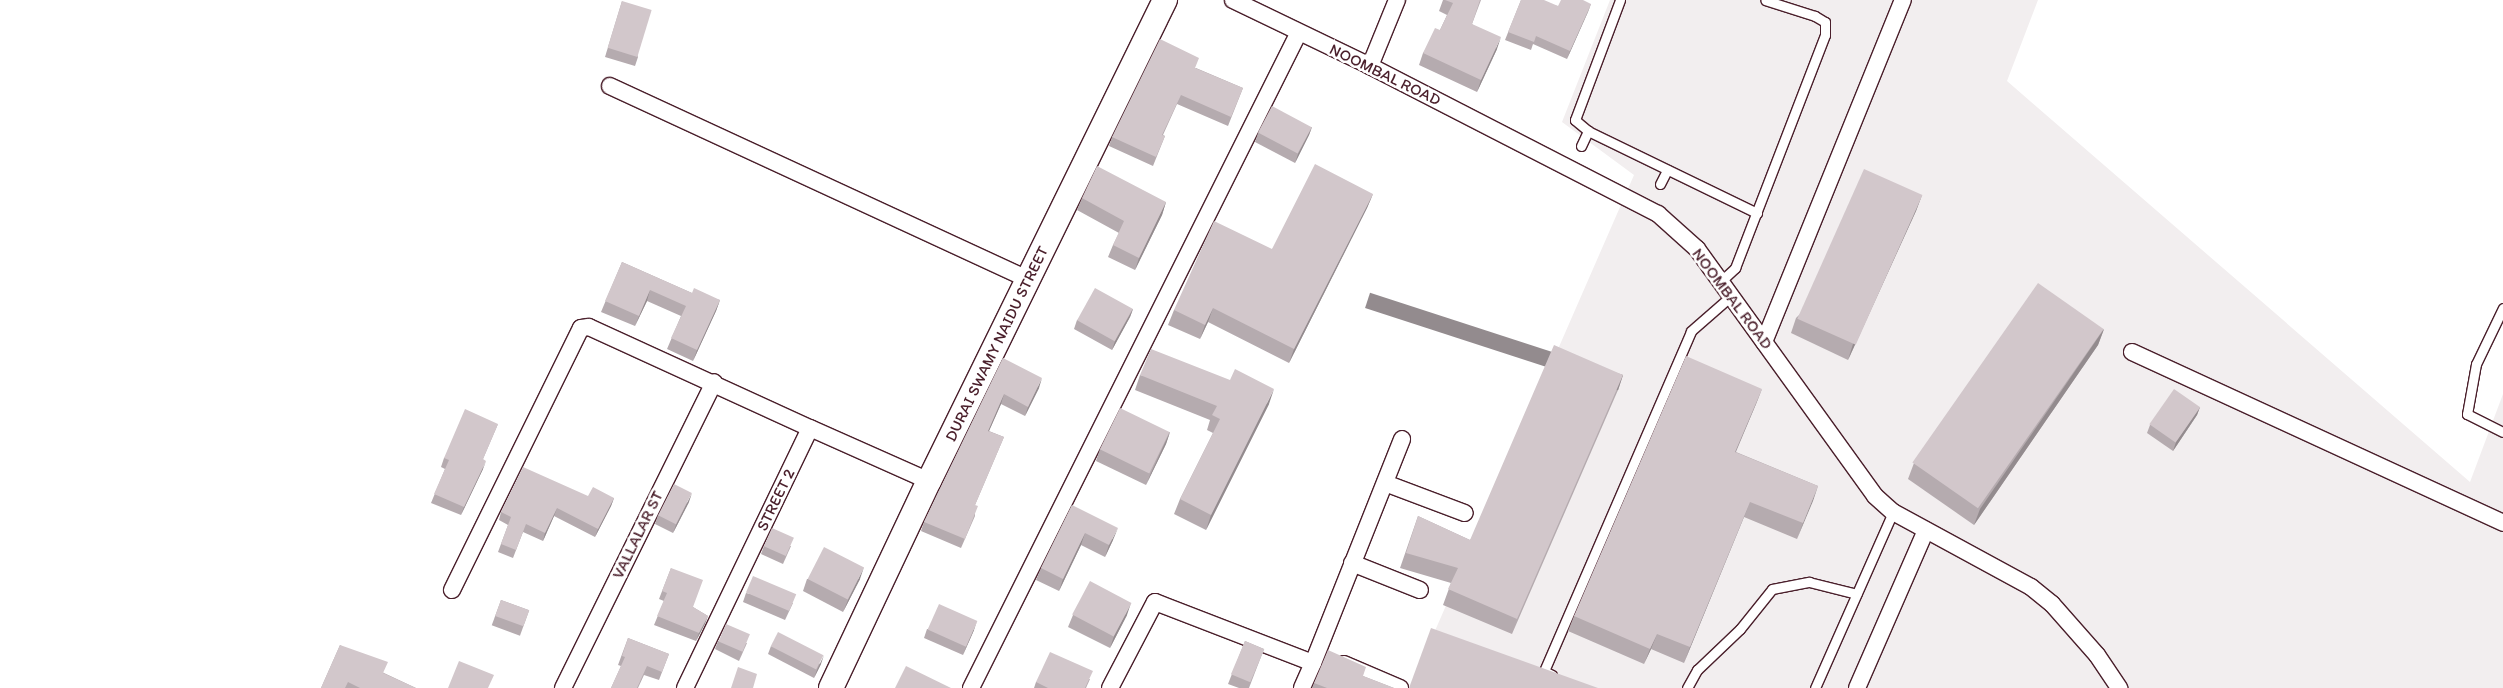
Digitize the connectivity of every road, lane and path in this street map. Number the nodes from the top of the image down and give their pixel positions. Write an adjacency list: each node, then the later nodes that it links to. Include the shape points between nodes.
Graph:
1 (1165, 0): 15 (street, DURAI SWAMY NAIDU STREET)
2 (1233, 0): 7 (street, NOOMBAL ROAD)
3 (1397, 0): 8 (street)
4 (1620, 0): 10 (lane, via 1575,120)
5 (1765, 0): 14 (lane, via 1815,16 1825,22 1825,35)
6 (1903, 0): 19 (street)
7 (1298, 34): 8 (street, NOOMBAL ROAD); 40 (street)
8 (1370, 66): 16 (street, NOOMBAL ROAD, via 1658,214 1697,249)
9 (610, 86): 15 (street)
10 (1588, 131): 11 (lane); 12 (lane)
11 (1581, 146)
12 (1667, 170): 13 (lane); 14 (lane)
13 (1660, 184)
14 (1756, 213): 16 (lane, via 1735,268)
15 (1029, 280): 25 (street, DURAI SWAMY NAIDU STREET)
16 (1720, 282): 17 (street, NOOMBAL ROAD)
17 (1731, 296): 19 (street, NOOMBAL ROAD); 36 (lane, via 1691,331 1544,672)
18 (2503, 308): 23 (lane, via 2476,364 2467,414)
19 (1764, 342): 27 (street, NOOMBAL ROAD, via 1876,496)
20 (2132, 352): 29 (street)
21 (714, 382): 22 (street); 32 (street, via 589,327 581,328); 37 (street, VALLALAR ST)
22 (810, 428): 25 (street); 38 (street, STREET 2)
23 (2503, 432)
24 (1402, 439): 26 (street)
25 (929, 481): 39 (street, DURAI SWAMY NAIDU STREET)
26 (1384, 483): 28 (street); 31 (street)
27 (1893, 512): 30 (street, NOOMBAL ROAD); 34 (lane)
28 (1465, 513)
29 (2503, 523)
30 (1926, 530): 46 (street); 47 (street, NOOMBAL ROAD, via 2031,587 2052,604 2097,655)
31 (1352, 564): 33 (street); 35 (street)
32 (452, 590)
33 (1420, 590)
34 (1857, 594): 44 (lane, via 1809,582 1772,589 1740,629 1697,670); 45 (lane)
35 (1315, 657): 41 (street, via 1155,602); 42 (street); 43 (street)
36 (1561, 678)
37 (563, 688)
38 (686, 688)
39 (831, 688)
40 (971, 688)
41 (1110, 688)
42 (1302, 688)
43 (1400, 688)
44 (1687, 688)
45 (1814, 688)
46 (1857, 688)
47 (2118, 688)

